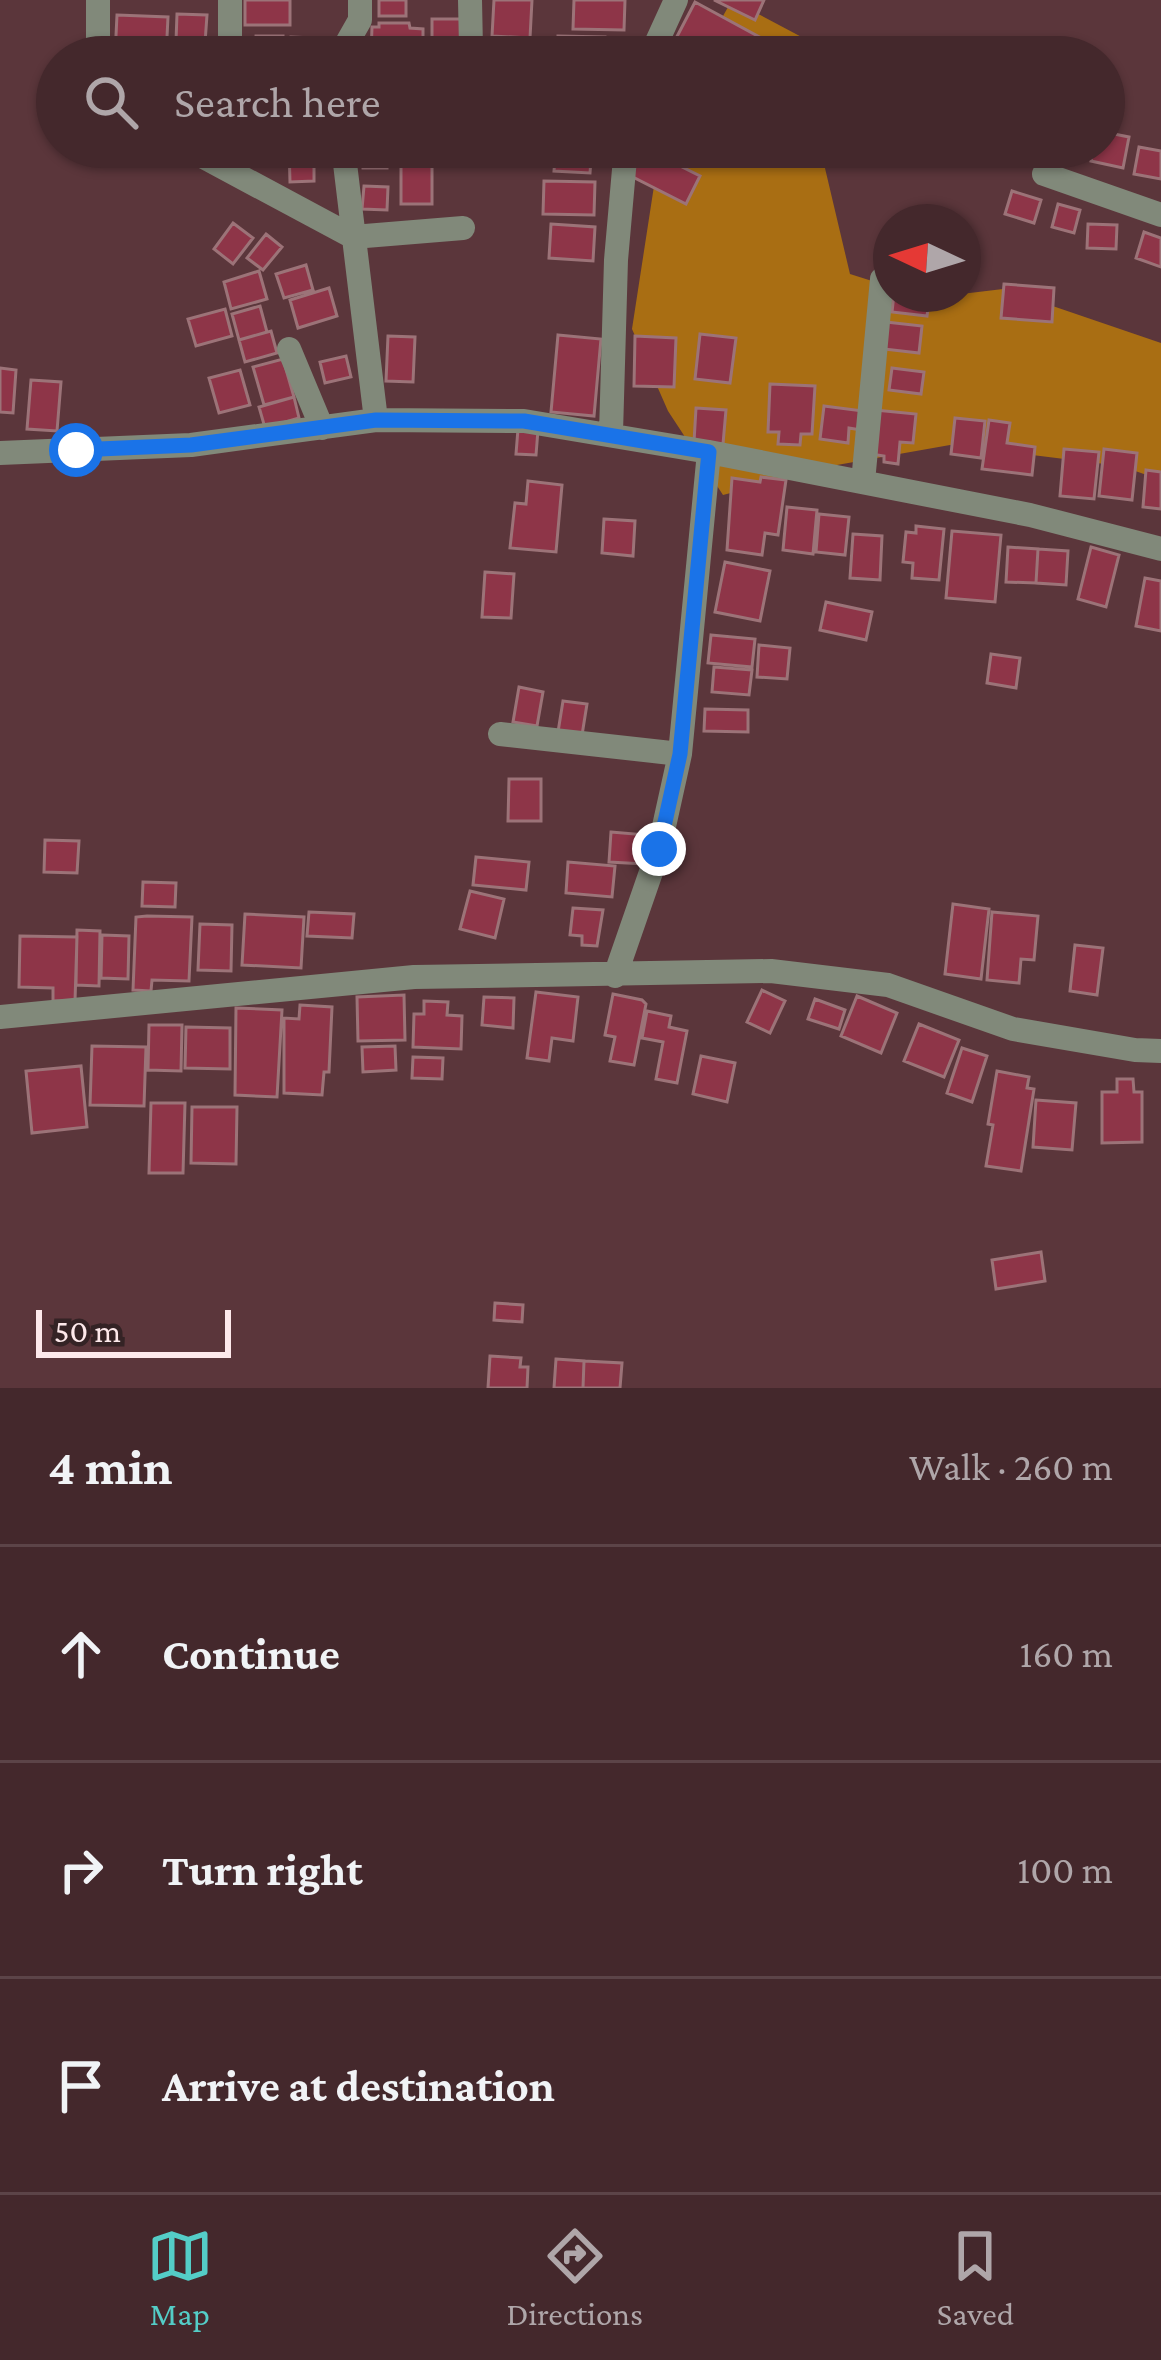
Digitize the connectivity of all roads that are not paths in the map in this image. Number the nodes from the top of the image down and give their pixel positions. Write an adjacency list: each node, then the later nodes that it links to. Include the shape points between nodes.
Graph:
1 (98, 0): 6 (street)
2 (230, 0): 7 (street)
3 (360, 0): 8 (street)
4 (470, 0): 9 (street)
5 (676, 0): 10 (street)
6 (98, 36)
7 (230, 36)
8 (351, 36)
9 (471, 36)
10 (660, 36)
11 (242, 168): 17 (street)
12 (346, 168): 17 (street)
13 (624, 168): 22 (street)
14 (1044, 174): 15 (street)
15 (1161, 215)
16 (463, 228): 17 (street)
17 (353, 237): 20 (street)
18 (879, 312): 25 (street)
19 (289, 350): 21 (street)
20 (376, 420): 21 (street); 22 (street, via 524,421)
21 (322, 428): 24 (street, via 191,445)
22 (611, 434): 23 (street)
23 (709, 452): 25 (street); 28 (street)
24 (0, 453)
25 (863, 482): 26 (street)
26 (1161, 549)
27 (500, 734): 28 (street)
28 (680, 754): 29 (street, via 659,849)
29 (615, 976): 30 (street, via 414,977); 31 (street, via 771,971 888,985 1013,1028)
30 (0, 1017)
31 (1161, 1051)

